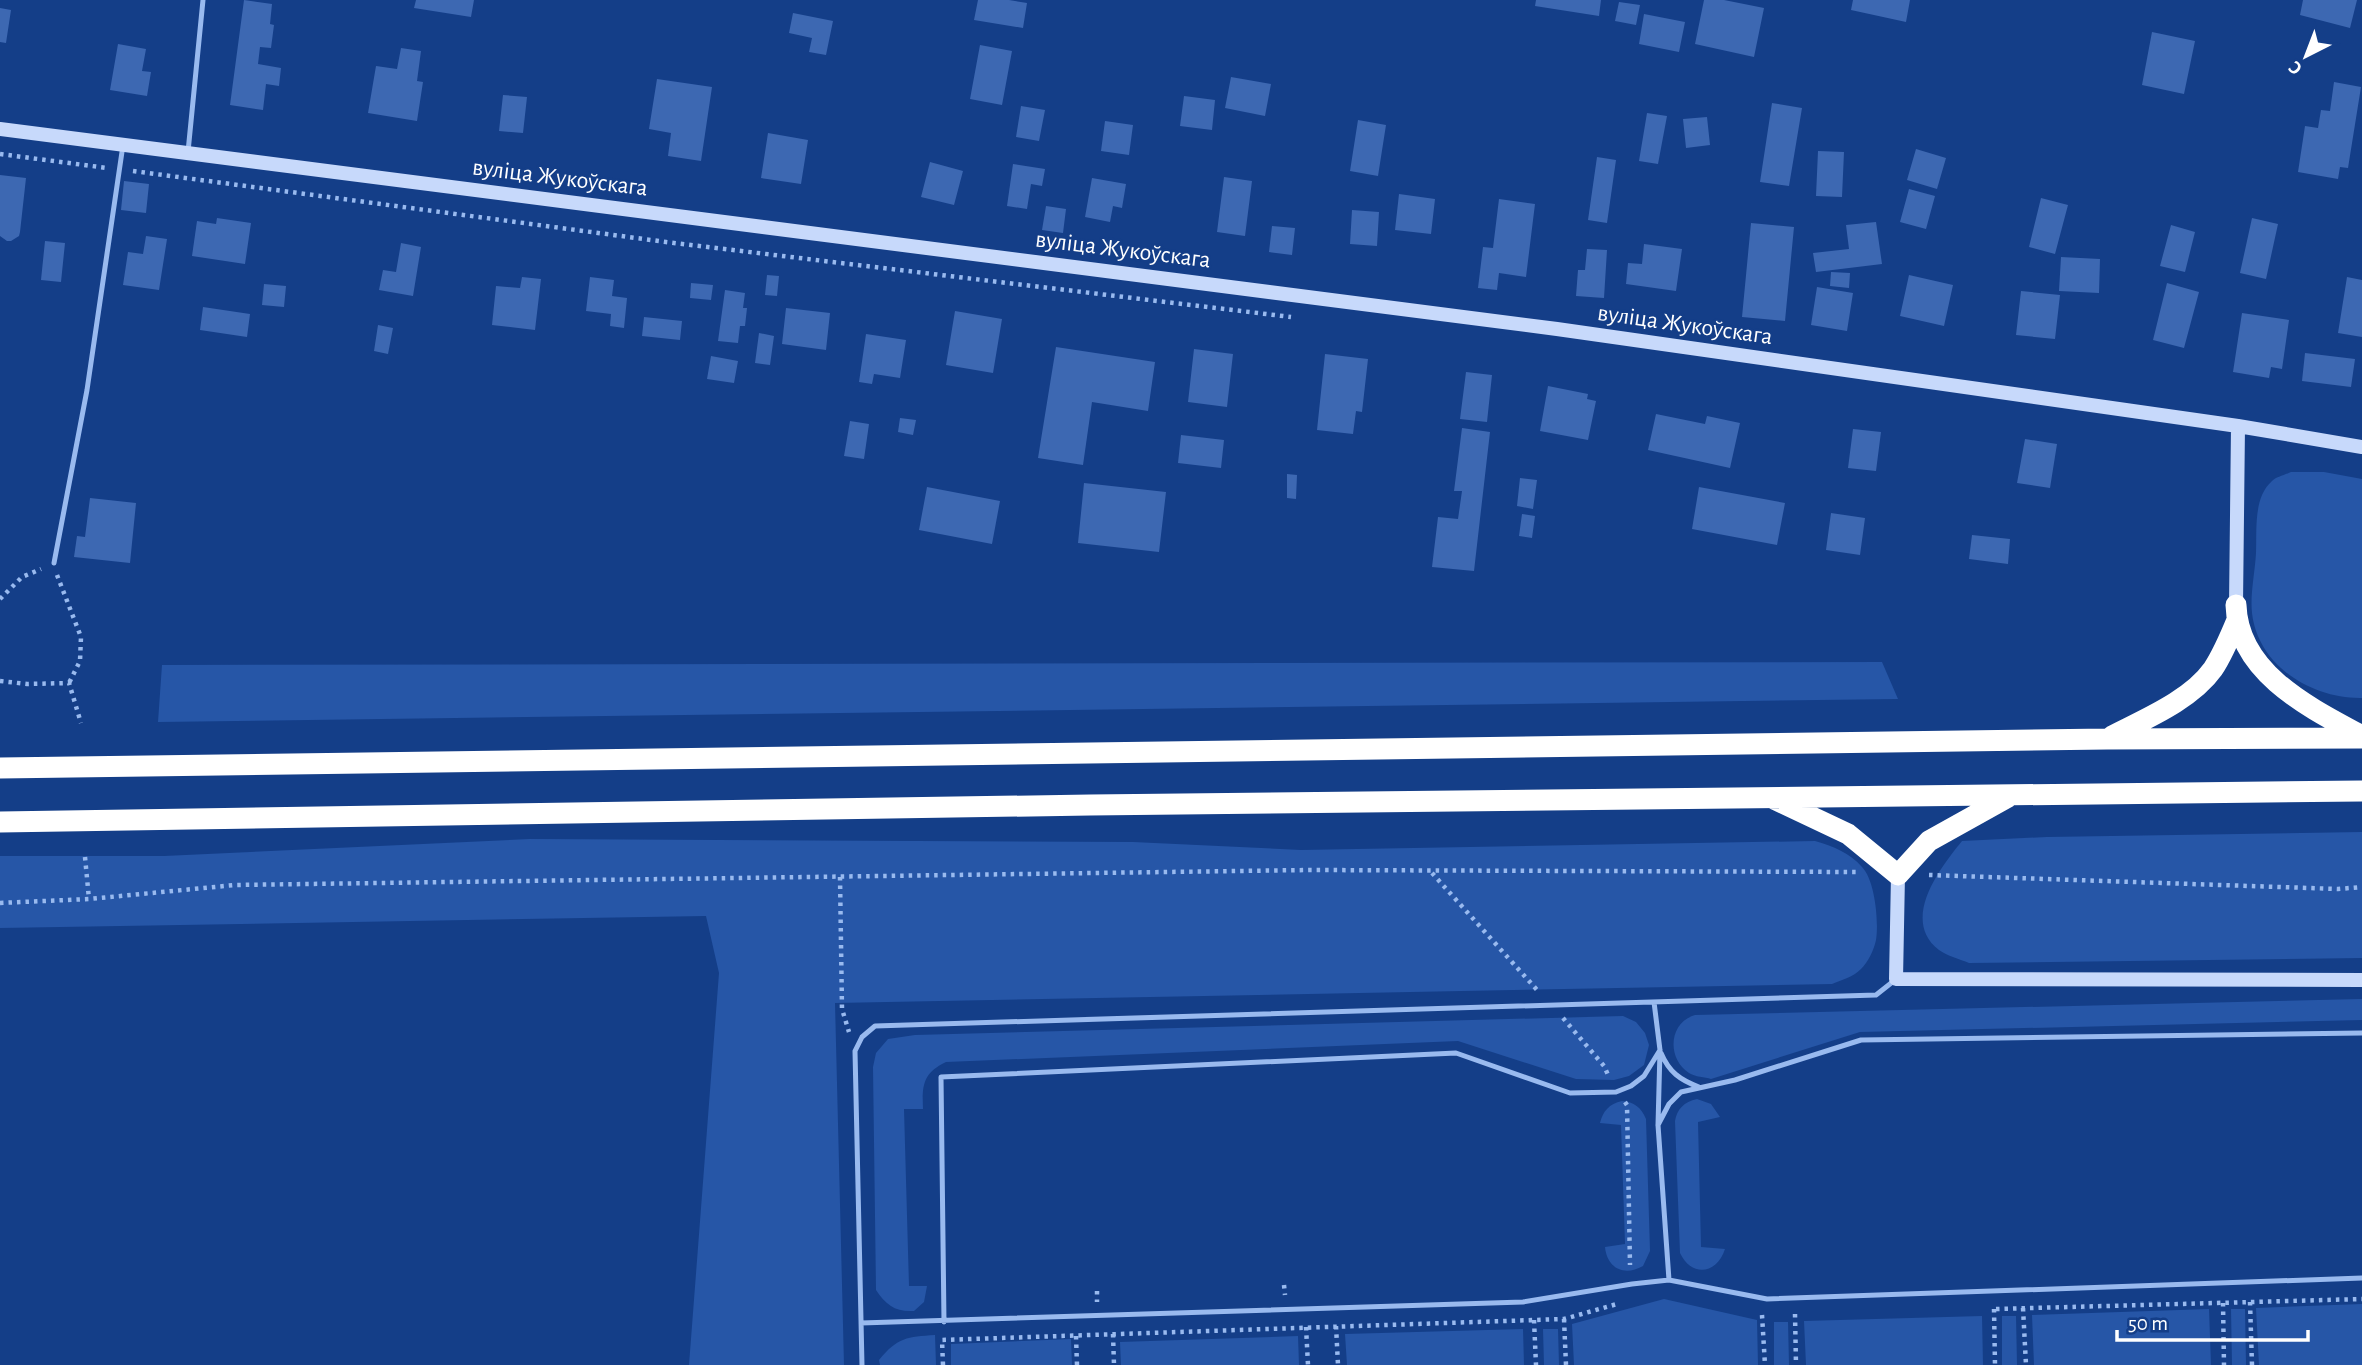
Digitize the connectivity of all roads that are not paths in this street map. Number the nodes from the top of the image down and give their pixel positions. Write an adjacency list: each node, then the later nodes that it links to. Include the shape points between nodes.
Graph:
1 (203, 0): 4 (lane)
2 (0, 129): 3 (street, вуліца Жукоўскага)
3 (123, 145): 4 (street, вуліца Жукоўскага); 7 (lane, via 87,390)
4 (188, 152): 5 (street, вуліца Жукоўскага, via 1544,327)
5 (2238, 426): 6 (street, вуліца Жукоўскага); 8 (street)
6 (2362, 447)
7 (54, 563)
8 (2236, 612): 9 (highway, via 2261,666 2282,688); 10 (highway, via 2225,648 2197,685 2178,701)
9 (2362, 737): 10 (highway)
10 (2107, 739): 11 (highway)
11 (0, 768)
12 (2362, 791): 13 (highway)
13 (2011, 795): 14 (highway); 16 (highway, via 1929,841)
14 (1768, 797): 15 (highway); 16 (highway, via 1848,834)
15 (0, 821)
16 (1898, 875): 17 (street)
17 (1896, 979): 18 (street); 19 (lane, via 1876,995)
18 (2362, 980)
19 (1654, 1002): 21 (lane); 27 (lane, via 874,1026 855,1051)
20 (2362, 1033): 22 (lane, via 1861,1040)
21 (1660, 1050): 22 (lane, via 1674,1074); 23 (lane); 26 (lane, via 1644,1076 1616,1092 1570,1093 1456,1052 941,1077)
22 (1700, 1087): 23 (lane, via 1681,1092)
23 (1658, 1125): 25 (lane)
24 (2362, 1278): 25 (lane, via 1767,1299)
25 (1669, 1280): 26 (lane, via 1523,1302)
26 (944, 1322): 27 (lane)
27 (861, 1323): 28 (lane)
28 (862, 1365)

